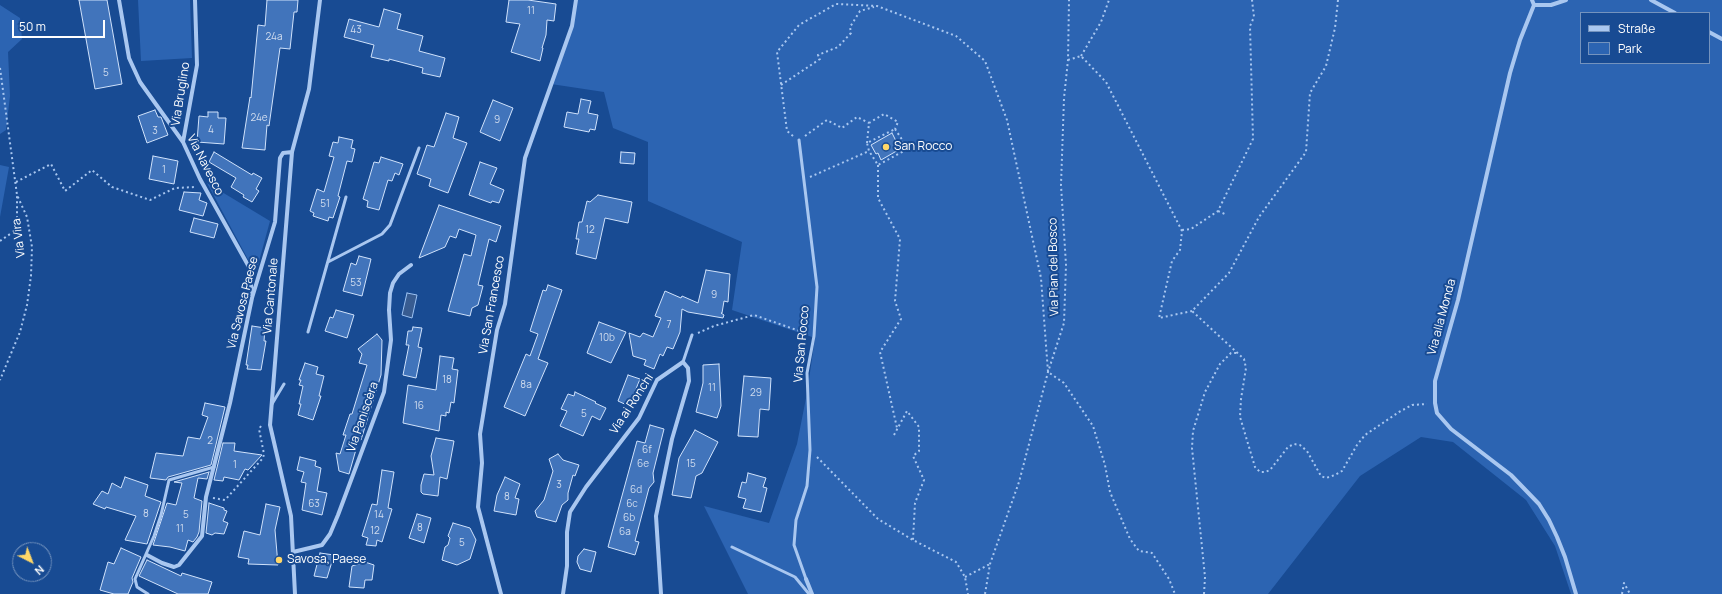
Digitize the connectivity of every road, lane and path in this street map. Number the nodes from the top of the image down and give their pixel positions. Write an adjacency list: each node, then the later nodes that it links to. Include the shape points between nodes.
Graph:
1 (119, 0): 23 (street, Via Navesco, via 129,58 140,82)
2 (195, 0): 23 (street, Via Bruglino, via 197,65)
3 (320, 0): 27 (street, Via Cantonale, via 309,89)
4 (576, 0): 67 (street, Via San Francesco, via 572,26 525,158 505,304 497,330 480,434 482,463 478,507)
5 (1070, 0): 17 (path, Via Pian del Bosco)
6 (1109, 0): 16 (path, via 1101,22)
7 (1252, 0): 34 (path, via 1254,17 1250,26 1253,138)
8 (1338, 0): 41 (path, via 1335,28 1326,66 1310,93 1306,152 1259,217 1229,273)
9 (1566, 0): 11 (street, via 1551,5)
10 (1651, 0): 13 (street)
11 (1533, 2): 50 (street, Via alla Monda, via 1510,73 1458,300 1435,380)
12 (877, 6): 19 (path, via 860,11 850,27 851,33 838,46 818,55 820,59); 19 (path, via 836,4 799,25 777,52); 47 (path, via 956,36 985,61 1007,120 1041,278)
13 (1673, 12)
14 (1710, 33): 15 (street)
15 (1722, 39)
16 (1081, 56): 17 (path); 36 (path, via 1106,82)
17 (1068, 60): 47 (path, Via Pian del Bosco, via 1061,185 1066,265 1064,323)
18 (0, 68): 30 (path, Via Vira)
19 (781, 85): 22 (path, via 787,131)
20 (869, 123): 21 (path, via 884,114 898,122); 22 (path, via 857,117 842,128 827,120); 24 (path)
21 (895, 129): 24 (path); 28 (path, via 903,141 902,152)
22 (799, 140): 29 (lane, Via San Rocco)
23 (183, 142): 31 (street, Via Navesco)
24 (867, 143): 26 (path)
25 (419, 148): 38 (lane, via 390,225 382,234)
26 (869, 151): 28 (path); 29 (path)
27 (292, 152): 40 (street, Via Savosa Paese, via 283,153 280,158 275,222); 51 (street, Via Cantonale)
28 (878, 165): 53 (path, via 878,198 900,239 895,301 901,319 880,352)
29 (804, 180): 44 (lane, Via San Rocco, via 817,287)
30 (16, 182): 31 (path, via 52,164 65,191 92,170 112,187 150,200 175,188); 32 (path, Via Vira)
31 (204, 187): 40 (street, Via Navesco, via 249,267)
32 (17, 195): 37 (path, via 17,218 13,232); 48 (path, Via Vira, via 27,216 32,247 31,276 20,332)
33 (346, 197): 38 (lane)
34 (1218, 211): 35 (path); 36 (path, via 1191,228)
35 (1228, 215)
36 (1182, 230): 41 (path, via 1180,250 1172,261 1159,318)
37 (0, 241)
38 (328, 262): 42 (lane)
39 (411, 266): 60 (street, Via Paniscèra, via 399,274 390,293 391,340 384,392 338,515 330,534 322,544)
40 (252, 298): 56 (street, Via Savosa Paese)
41 (1192, 311): 45 (path)
42 (308, 332)
43 (692, 335): 44 (path, via 754,315); 46 (lane)
44 (814, 336): 55 (lane, Via San Rocco, via 807,373)
45 (1238, 353): 50 (path, via 1244,358 1246,368 1240,417 1255,467 1260,472 1270,470 1288,447 1294,444 1307,451 1321,476 1326,478 1336,475 1342,471 1365,435 1412,406); 75 (path, via 1231,353 1220,364 1205,392 1193,432 1192,448 1205,577)
46 (683, 362): 68 (street, Via ai Ronchi, via 657,380 639,418 570,512); 69 (street, via 688,368 689,381 672,439 656,516)
47 (1048, 372): 62 (path, Via Pian del Bosco, via 1018,482); 74 (path, via 1064,383 1093,426 1110,492 1130,539 1139,551 1152,553 1169,579)
48 (0, 380)
49 (284, 384): 51 (lane)
50 (1435, 403): 76 (street, Via alla Monda, via 1437,413 1451,429 1511,475 1539,504 1557,537)
51 (272, 404): 52 (street, Via Cantonale)
52 (270, 425): 57 (path, via 262,425 259,430 263,458 225,500); 60 (street, Via Cantonale, via 291,516)
53 (897, 428): 54 (path); 58 (path, via 907,411 919,428 919,451 913,456 924,480 915,503)
54 (894, 435)
55 (810, 450): 58 (path, via 878,519); 64 (lane, Via San Rocco, via 807,486 796,520 794,545)
56 (214, 467): 57 (street, Via Savosa Paese); 61 (lane, via 169,480 161,516)
57 (206, 497): 61 (street, Via Savosa Paese, via 202,536 179,565 162,563)
58 (913, 540): 63 (path, via 956,562)
59 (732, 547): 70 (lane, via 795,577)
60 (293, 552): 66 (street, Via Cantonale)
61 (147, 555): 65 (lane, via 135,584)
62 (990, 564): 63 (path); 73 (path, Via Pian del Bosco)
63 (965, 576): 72 (path)
64 (806, 579): 71 (street, Via San Rocco)
65 (148, 594)
66 (295, 594)
67 (501, 594)
68 (563, 594)
69 (661, 594)
70 (809, 594)
71 (812, 594)
72 (968, 594)
73 (985, 594)
74 (1175, 594)
75 (1204, 594)
76 (1576, 594)
77 (1622, 594): 78 (path, via 1624,583)
78 (1630, 594)

